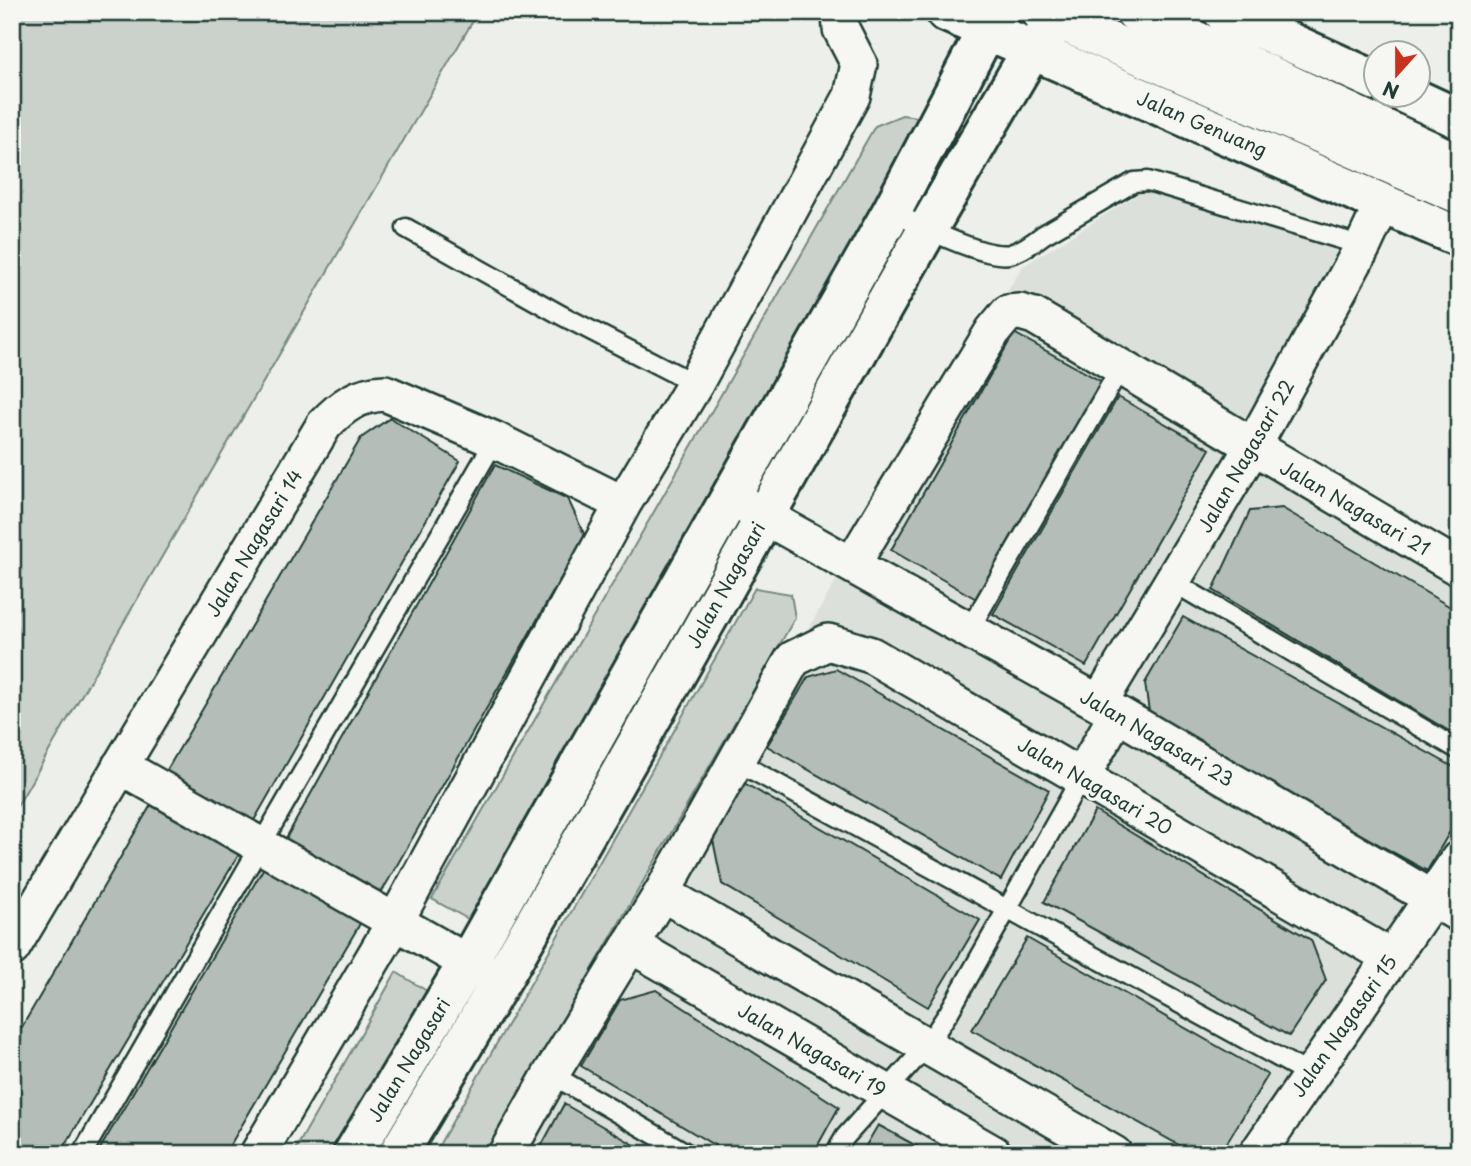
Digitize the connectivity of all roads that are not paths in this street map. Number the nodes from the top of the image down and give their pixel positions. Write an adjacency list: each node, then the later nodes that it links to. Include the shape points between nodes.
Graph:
1 (840, 12): 20 (street, via 841,29 859,64 852,96)
2 (946, 12): 6 (main road, Jalan Genuang)
3 (1135, 12): 11 (main road)
4 (1223, 12): 8 (main road)
5 (1057, 15): 7 (main road, Jalan Nagasari); 12 (main road, Jalan Genuang)
6 (992, 20): 7 (main road, Jalan Genuang); 14 (main road, Jalan Nagasari)
7 (1032, 50): 13 (main road, Jalan Genuang); 16 (main road, Jalan Nagasari)
8 (1362, 74)
9 (1432, 107): 10 (main road)
10 (1459, 120)
11 (1459, 164)
12 (1459, 194)
13 (1383, 203): 17 (main road, Jalan Genuang); 18 (street, Jalan Nagasari 22)
14 (892, 211): 16 (lane); 23 (main road, Jalan Nagasari)
15 (406, 228): 20 (lane)
16 (926, 229): 18 (lane, via 1000,254 1011,253 1134,182 1148,181); 25 (main road, Jalan Nagasari)
17 (1459, 237)
18 (1363, 246): 22 (street, Jalan Nagasari 22)
19 (1121, 367): 22 (street); 26 (street, via 1034,316 1008,313); 29 (lane)
20 (695, 384): 24 (street)
21 (495, 440): 24 (street, Jalan Nagasari 14); 33 (street, Jalan Nagasari 14, via 385,393 371,393 339,410 324,425); 35 (lane)
22 (1252, 448): 27 (street, Jalan Nagasari 21); 28 (street, Jalan Nagasari 22)
23 (730, 497): 25 (street, Jalan Nagasari 23); 44 (main road, Jalan Nagasari)
24 (623, 504): 40 (street)
25 (765, 516): 26 (street, Jalan Nagasari 23); 45 (main road, Jalan Nagasari)
26 (853, 564): 29 (street, Jalan Nagasari 23)
27 (1459, 568)
28 (1173, 582): 30 (street, Jalan Nagasari 22); 31 (lane)
29 (969, 630): 30 (street, Jalan Nagasari 23)
30 (1108, 709): 34 (street, Jalan Nagasari 22); 39 (street, Jalan Nagasari 23)
31 (1459, 750)
32 (734, 760): 34 (street, Jalan Nagasari 20, via 793,659 828,642 871,655); 37 (street); 38 (lane)
33 (120, 766): 35 (street); 42 (street, Jalan Nagasari 14)
34 (1081, 778): 38 (lane); 43 (street, Jalan Nagasari 20)
35 (260, 843): 40 (street); 50 (lane)
36 (1459, 859): 39 (street)
37 (662, 893): 41 (street); 46 (street)
38 (1009, 910): 46 (lane); 48 (lane)
39 (1452, 910): 43 (street, Jalan Nagasari 15)
40 (396, 920): 44 (street); 51 (street)
41 (631, 945): 47 (street); 49 (street, Jalan Nagasari 19)
42 (12, 947)
43 (1392, 958): 48 (street, Jalan Nagasari 15)
44 (468, 962): 45 (street); 52 (main road, Jalan Nagasari)
45 (502, 982): 53 (main road, Jalan Nagasari)
46 (925, 1048): 49 (lane); 58 (street)
47 (551, 1074): 54 (street); 55 (lane)
48 (1310, 1074): 59 (street, Jalan Nagasari 15)
49 (885, 1093): 56 (lane); 57 (street, Jalan Nagasari 19)
50 (82, 1154)
51 (258, 1154)
52 (353, 1154)
53 (398, 1154)
54 (506, 1154)
55 (688, 1154)
56 (835, 1154)
57 (994, 1154)
58 (1114, 1154)
59 (1257, 1154)

